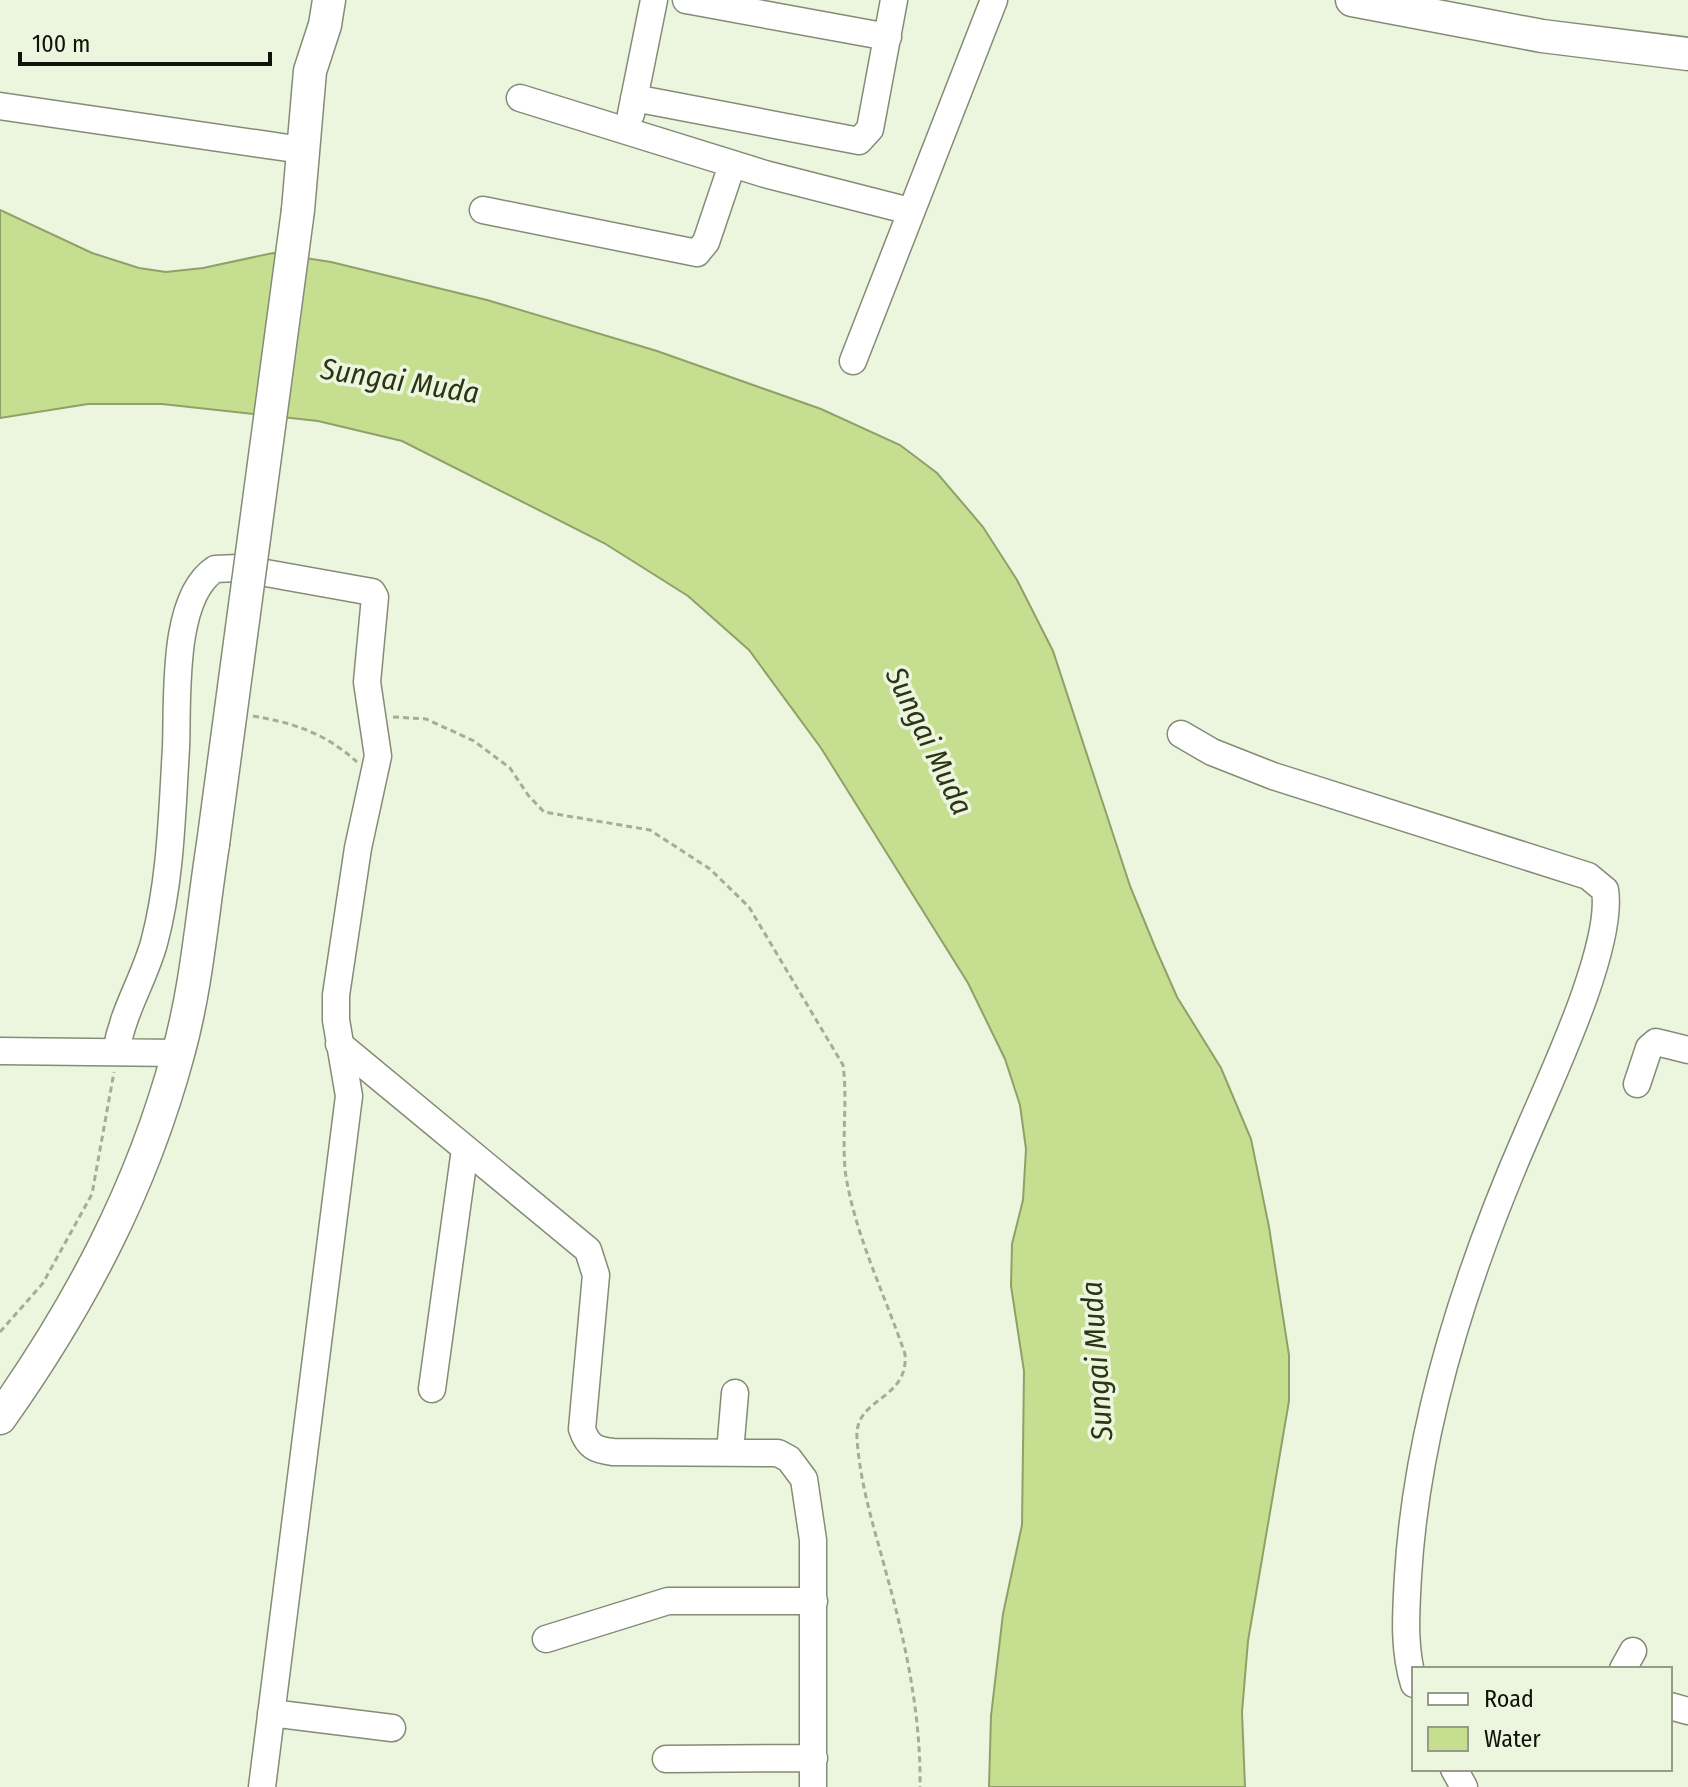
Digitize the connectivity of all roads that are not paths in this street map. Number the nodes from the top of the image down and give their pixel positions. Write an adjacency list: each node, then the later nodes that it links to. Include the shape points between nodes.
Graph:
1 (306, 0): 10 (main road)
2 (329, 0): 10 (main road)
3 (654, 0): 12 (street)
4 (686, 0): 8 (street)
5 (894, 0): 8 (street)
6 (994, 0): 18 (street)
7 (1364, 1): 9 (main road, via 1542,36)
8 (888, 37): 12 (street, via 870,129 859,141)
9 (1688, 54)
10 (310, 71): 15 (main road)
11 (520, 98): 14 (street)
12 (634, 98): 14 (street)
13 (0, 106): 15 (street)
14 (626, 133): 16 (street)
15 (302, 150): 25 (main road, bridge, via 213,844)
16 (732, 165): 17 (street, via 706,242 697,253); 18 (street)
17 (483, 210)
18 (910, 211): 19 (street)
19 (853, 361)
20 (1181, 734): 34 (street, via 1273,776 1588,876 1605,890 1596,957 1564,1052 1502,1189 1465,1291 1439,1390 1409,1550 1405,1623)
21 (339, 1044): 24 (street, via 336,995 378,756 367,682 375,597 372,592 238,568 215,569 193,591 180,658 162,904); 27 (street); 35 (street, via 349,1096)
22 (1688, 1050): 26 (street, via 1656,1042)
23 (0, 1051): 24 (street)
24 (116, 1052): 25 (street)
25 (178, 1053): 30 (main road, via 134,1187 100,1259 62,1327)
26 (1637, 1084)
27 (465, 1149): 28 (street); 31 (street, via 577,1237 594,1262 582,1429 586,1441 596,1450 613,1452)
28 (432, 1389)
29 (735, 1393): 31 (street)
30 (0, 1418)
31 (730, 1452): 32 (street, via 778,1453 804,1479)
32 (814, 1601): 33 (street, via 660,1602); 37 (street)
33 (546, 1639)
34 (1412, 1670)
35 (271, 1713): 36 (street); 39 (street)
36 (392, 1728)
37 (814, 1758): 38 (street); 40 (street)
38 (666, 1759)
39 (262, 1787)
40 (813, 1787)

